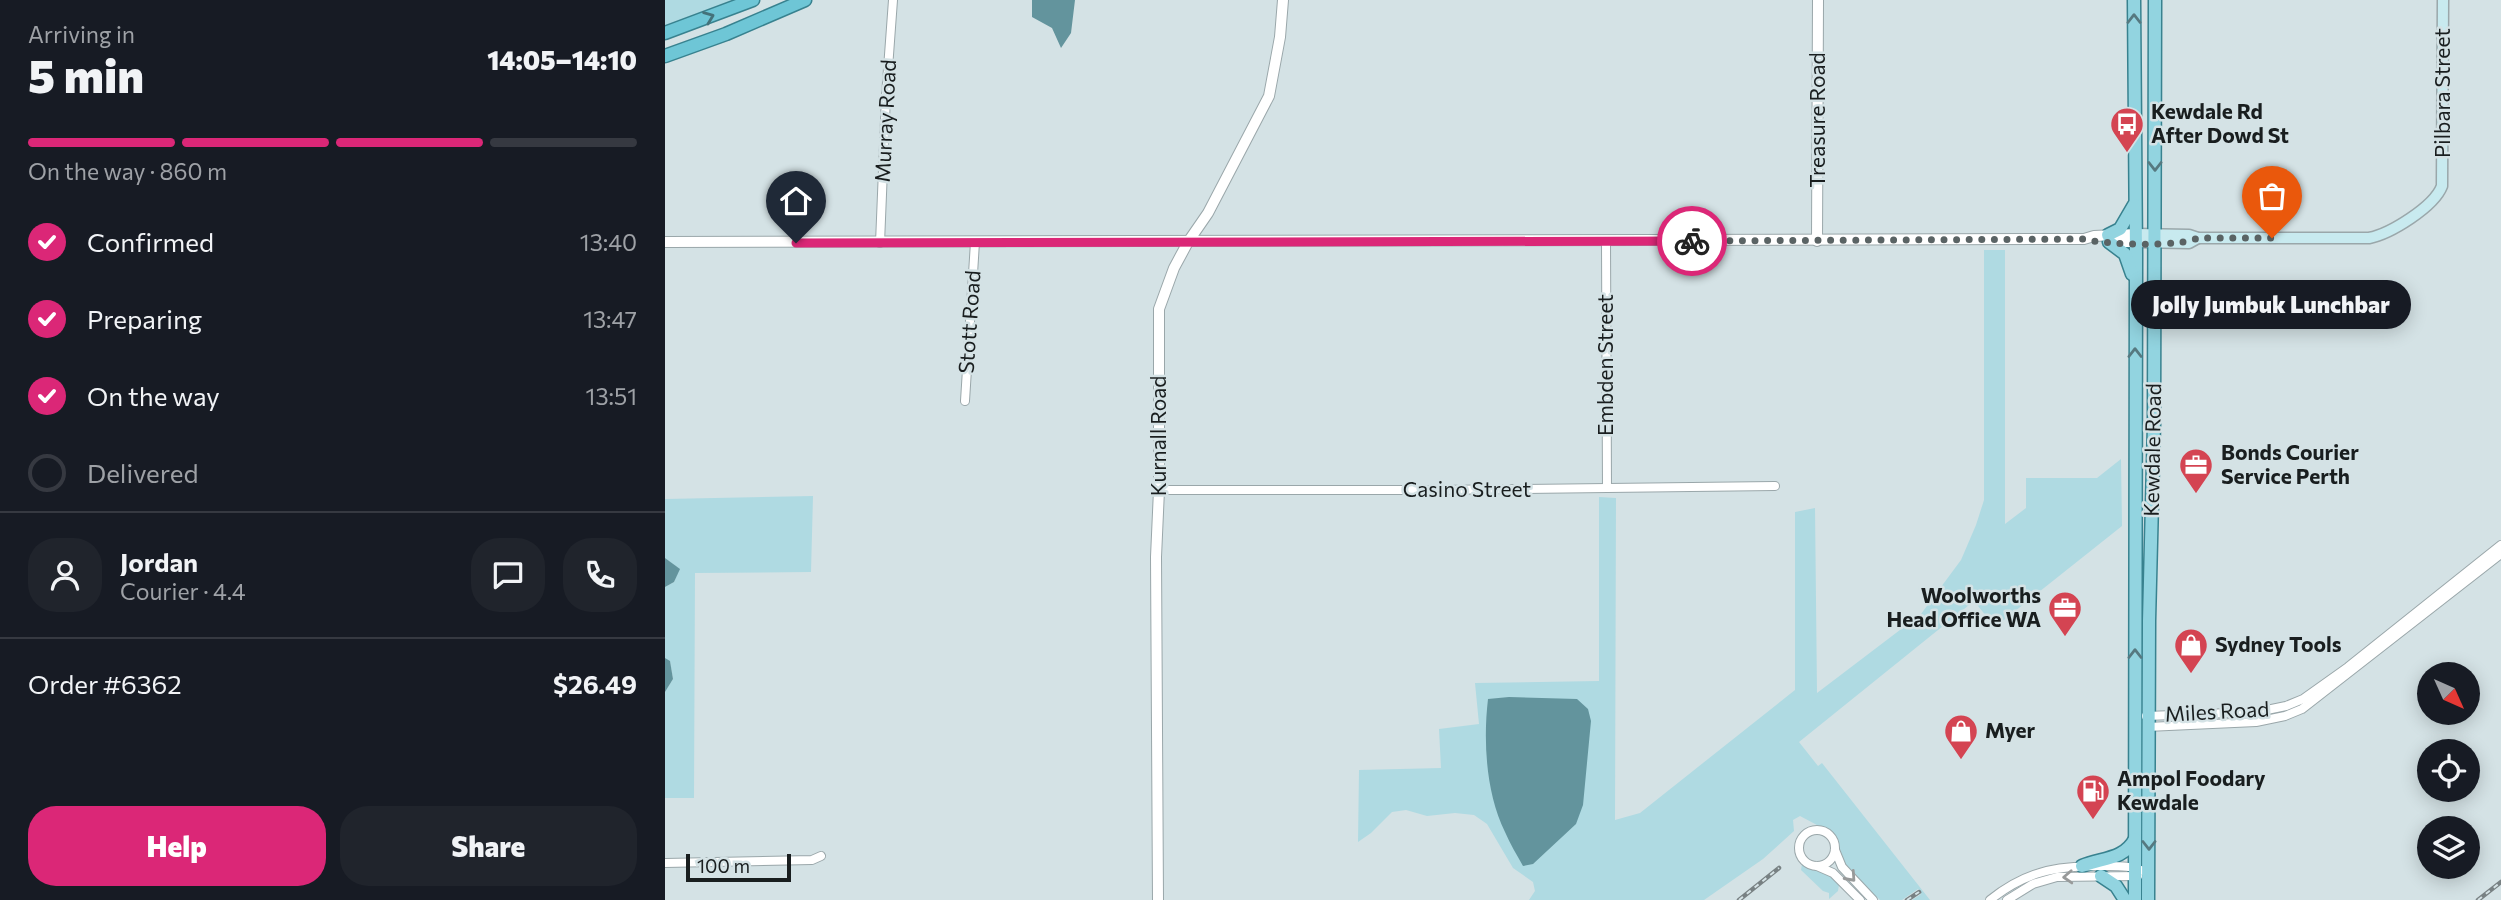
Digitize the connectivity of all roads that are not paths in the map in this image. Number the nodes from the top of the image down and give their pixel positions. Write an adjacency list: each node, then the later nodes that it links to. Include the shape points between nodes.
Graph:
1 (753, 0): 9 (highway, one-way to 1)
2 (805, 0): 11 (highway)
3 (893, 0): 22 (street, Murray Road)
4 (1283, 0): 21 (street, Kurnall Road, via 1269,96 1208,214)
5 (1818, 0): 18 (street, Treasure Road)
6 (2134, 0): 12 (main road, Kewdale Road, one-way to 6)
7 (2155, 0): 10 (main road, Kewdale Road)
8 (2443, 0): 16 (main road, Pilbara Street, via 2442,186 2423,208 2390,232 2356,239 2189,235)
9 (665, 33)
10 (2155, 34): 12 (main road, via 2144,55); 16 (main road, Kewdale Road, one-way to 16)
11 (665, 56)
12 (2134, 60): 13 (main road, Kewdale Road)
13 (2135, 200): 14 (main road, Kewdale Road); 15 (main road, via 2125,223)
14 (2136, 238): 15 (street); 16 (main road); 23 (main road, Kewdale Road)
15 (2109, 239): 18 (street); 23 (main road, via 2125,254)
16 (2155, 239): 31 (main road, Kewdale Road)
17 (1606, 241): 18 (street); 21 (street); 26 (street, Embden Street)
18 (1817, 241)
19 (665, 242): 22 (street)
20 (975, 242): 21 (street); 22 (street); 24 (street, Stott Road)
21 (1188, 242): 27 (street, Kurnall Road, via 1159,309)
22 (880, 243)
23 (2135, 284): 30 (main road, Kewdale Road, one-way to 23)
24 (965, 401)
25 (1775, 485): 26 (street, Casino Street)
26 (1607, 488): 27 (street, Casino Street)
27 (1159, 490): 43 (street, Kurnall Road)
28 (2501, 545): 32 (street, Miles Road, via 2303,699 2272,710)
29 (2501, 554): 32 (street, Miles Road, via 2302,709 2271,720)
30 (2136, 566): 31 (main road); 33 (main road, Kewdale Road, one-way to 30)
31 (2151, 566): 32 (main road, Kewdale Road)
32 (2149, 721): 33 (street, Miles Road); 41 (main road, Kewdale Road, one-way to 41)
33 (2135, 723): 34 (main road, Kewdale Road)
34 (2135, 839): 39 (main road, via 2120,855); 40 (main road, Kewdale Road)
35 (1835, 850): 38 (street, via 1831,860); 38 (street, via 1825,832 1805,835 1800,853 1805,862); 45 (street, one-way to 45, via 1842,867)
36 (821, 856): 37 (street, via 812,860)
37 (665, 863)
38 (1817, 866): 44 (street, via 1840,879)
39 (2082, 866): 40 (street); 46 (street, via 2046,869)
40 (2135, 872): 41 (street); 42 (street); 49 (main road, Kewdale Road)
41 (2148, 873): 50 (main road, Kewdale Road)
42 (2101, 876): 47 (street, one-way to 47, via 2047,879); 48 (main road, via 2116,886)
43 (1158, 900)
44 (1860, 900)
45 (1873, 900)
46 (1990, 900)
47 (2007, 900)
48 (2125, 900)
49 (2135, 900)
50 (2148, 900)

